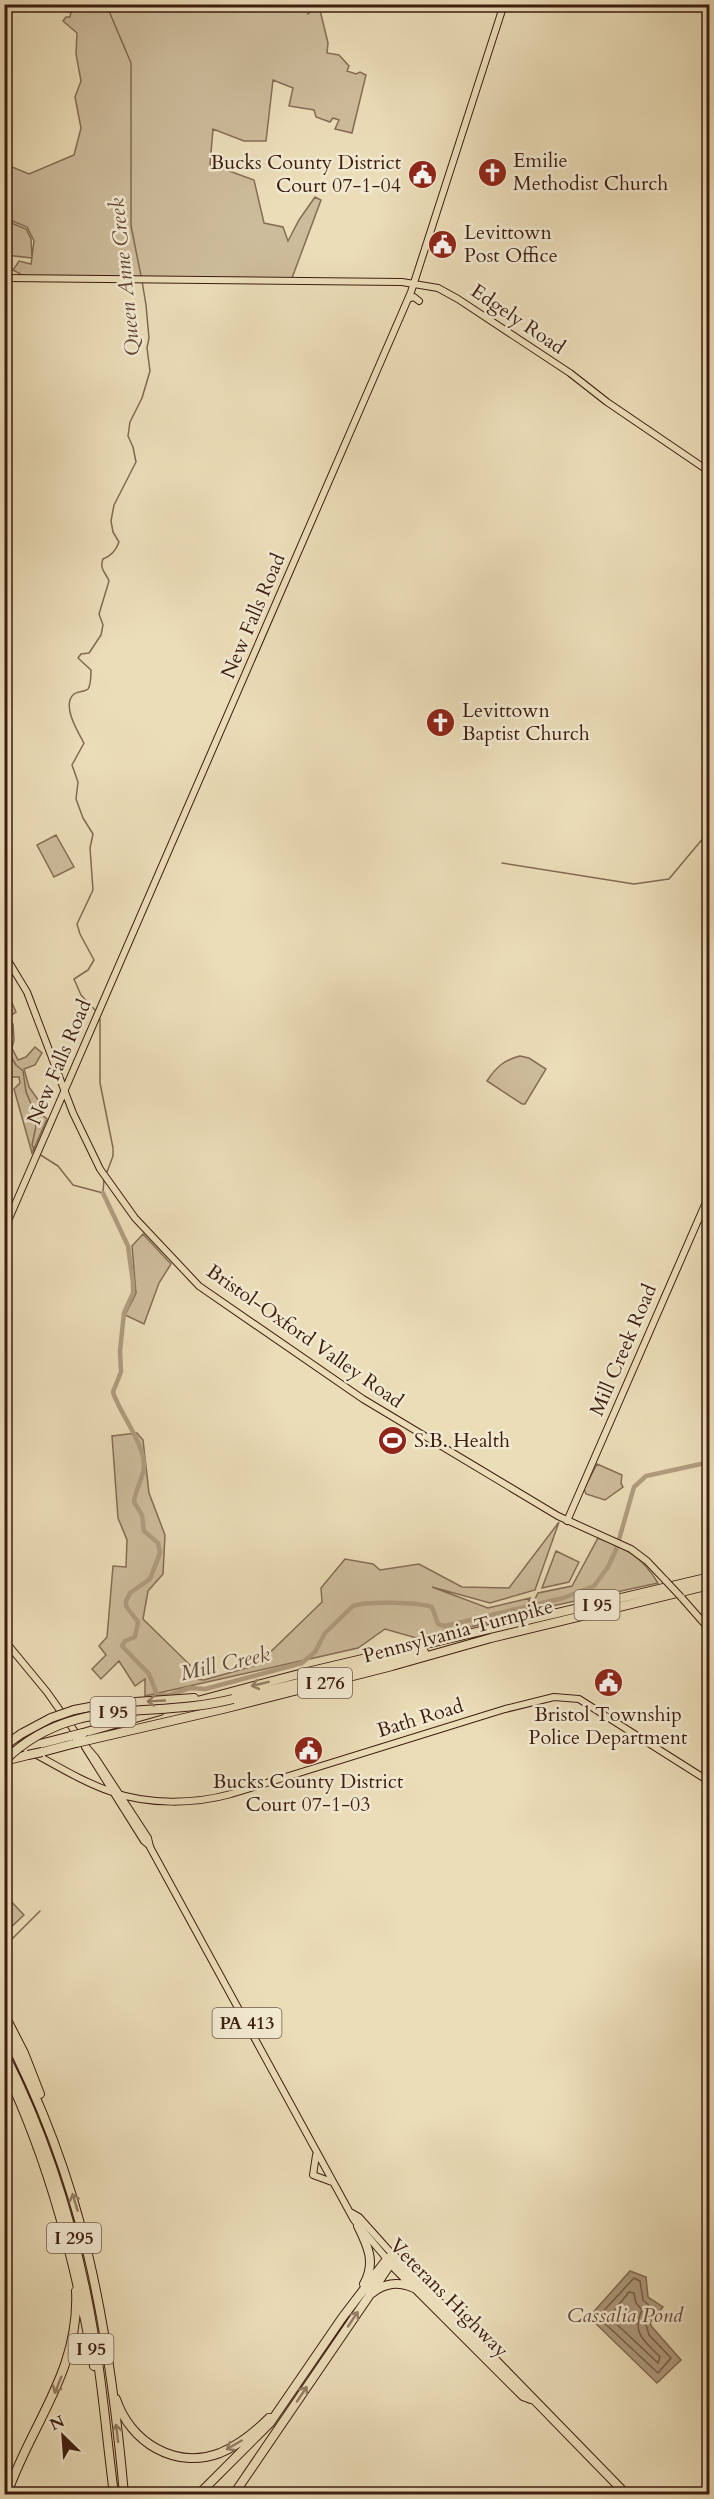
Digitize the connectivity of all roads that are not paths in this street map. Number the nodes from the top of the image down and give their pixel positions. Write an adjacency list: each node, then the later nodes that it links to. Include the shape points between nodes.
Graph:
1 (504, 4): 3 (main road, New Falls Road)
2 (4, 278): 3 (main road, Edgely Road)
3 (414, 283): 4 (main road, New Falls Road); 6 (main road, Edgely Road, via 438,288 463,302)
4 (407, 299): 5 (main road, via 414,297); 8 (main road, New Falls Road)
5 (420, 301)
6 (710, 472)
7 (4, 954): 9 (main road, Bristol-Oxford Valley Road, via 30,999)
8 (73, 1071): 9 (main road); 10 (main road, New Falls Road)
9 (59, 1075): 10 (main road, Bristol-Oxford Valley Road)
10 (65, 1090): 11 (main road, New Falls Road); 12 (main road, Bristol-Oxford Valley Road)
11 (58, 1107): 12 (main road); 14 (main road, New Falls Road)
12 (71, 1107): 15 (main road, Bristol-Oxford Valley Road, via 107,1181 143,1227 215,1299 269,1332 347,1389)
13 (710, 1193): 15 (main road, Mill Creek Road)
14 (4, 1230)
15 (567, 1521): 18 (main road, Bristol-Oxford Valley Road, bridge, via 643,1557)
16 (710, 1577): 21 (highway, Pennsylvania Turnpike / I 95, one-way to 21)
17 (710, 1585): 19 (highway, Pennsylvania Turnpike / I 95)
18 (710, 1630)
19 (490, 1638): 23 (highway, Pennsylvania Turnpike / I 276, via 392,1666); 26 (highway, I 95, bridge, via 193,1707 83,1716 43,1732)
20 (4, 1640): 23 (main road, Veterans Highway / PA 413)
21 (216, 1695): 23 (highway, Pennsylvania Turnpike / I 276); 24 (highway, I 95, one-way to 24, bridge, via 74,1710 51,1718)
22 (4, 1738): 29 (main road, Bath Road)
23 (80, 1739): 25 (highway, Pennsylvania Turnpike / I 276, bridge); 26 (highway, Pennsylvania Turnpike / I 276, bridge); 27 (main road, Veterans Highway / PA 413); 30 (main road, Veterans Highway / PA 413)
24 (4, 1746)
25 (4, 1754)
26 (4, 1761)
27 (101, 1775): 29 (main road); 30 (main road, Veterans Highway / PA 413)
28 (710, 1782): 31 (main road, Bath Road, via 590,1704 561,1696 505,1709 225,1796 180,1801)
29 (92, 1783): 30 (main road, Bath Road)
30 (117, 1793): 31 (main road, Bath Road); 32 (main road, Veterans Highway / PA 413); 33 (main road, Veterans Highway / PA 413)
31 (136, 1797): 32 (main road, via 131,1802)
32 (133, 1814): 33 (main road, Veterans Highway / PA 413)
33 (150, 1847): 41 (main road, Veterans Highway / PA 413)
34 (4, 2014): 40 (highway, I 95, via 32,2072)
35 (4, 2031): 40 (highway)
36 (4, 2054): 53 (highway, I 295, via 42,2139 70,2222 92,2322)
37 (4, 2067): 39 (highway, I 95)
38 (4, 2073): 39 (highway)
39 (20, 2100): 46 (highway, I 95, via 51,2182)
40 (56, 2144): 50 (highway, I 95, one-way to 40, via 91,2262)
41 (316, 2151): 42 (main road, Veterans Highway / PA 413); 42 (main road, via 313,2175)
42 (333, 2183): 43 (main road, Veterans Highway / PA 413)
43 (352, 2213): 44 (main road, Veterans Highway / PA 413); 45 (main road, Veterans Highway / PA 413)
44 (358, 2226): 45 (main road, Veterans Highway / PA 413); 49 (highway, via 369,2250 370,2267)
45 (390, 2259): 47 (highway, Veterans Highway / PA 413); 48 (highway); 49 (highway); 52 (highway, Veterans Highway / PA 413)
46 (74, 2266): 53 (highway, I 95); 54 (highway, one-way to 54, via 75,2317 66,2364)
47 (417, 2290): 48 (highway, via 393,2283); 52 (highway, Veterans Highway / PA 413, via 523,2396)
48 (369, 2296): 58 (highway, one-way to 48)
49 (342, 2318): 51 (highway)
50 (111, 2383): 51 (highway, one-way to 50, via 265,2422 236,2444 213,2455 186,2457 160,2451 137,2435 123,2416); 56 (highway, I 95, one-way to 50)
51 (292, 2392): 57 (highway, via 257,2438)
52 (531, 2399): 59 (highway, Veterans Highway / PA 413)
53 (106, 2433): 55 (highway, I 95)
54 (7, 2494)
55 (114, 2494)
56 (124, 2494)
57 (199, 2494)
58 (234, 2494)
59 (626, 2494)

